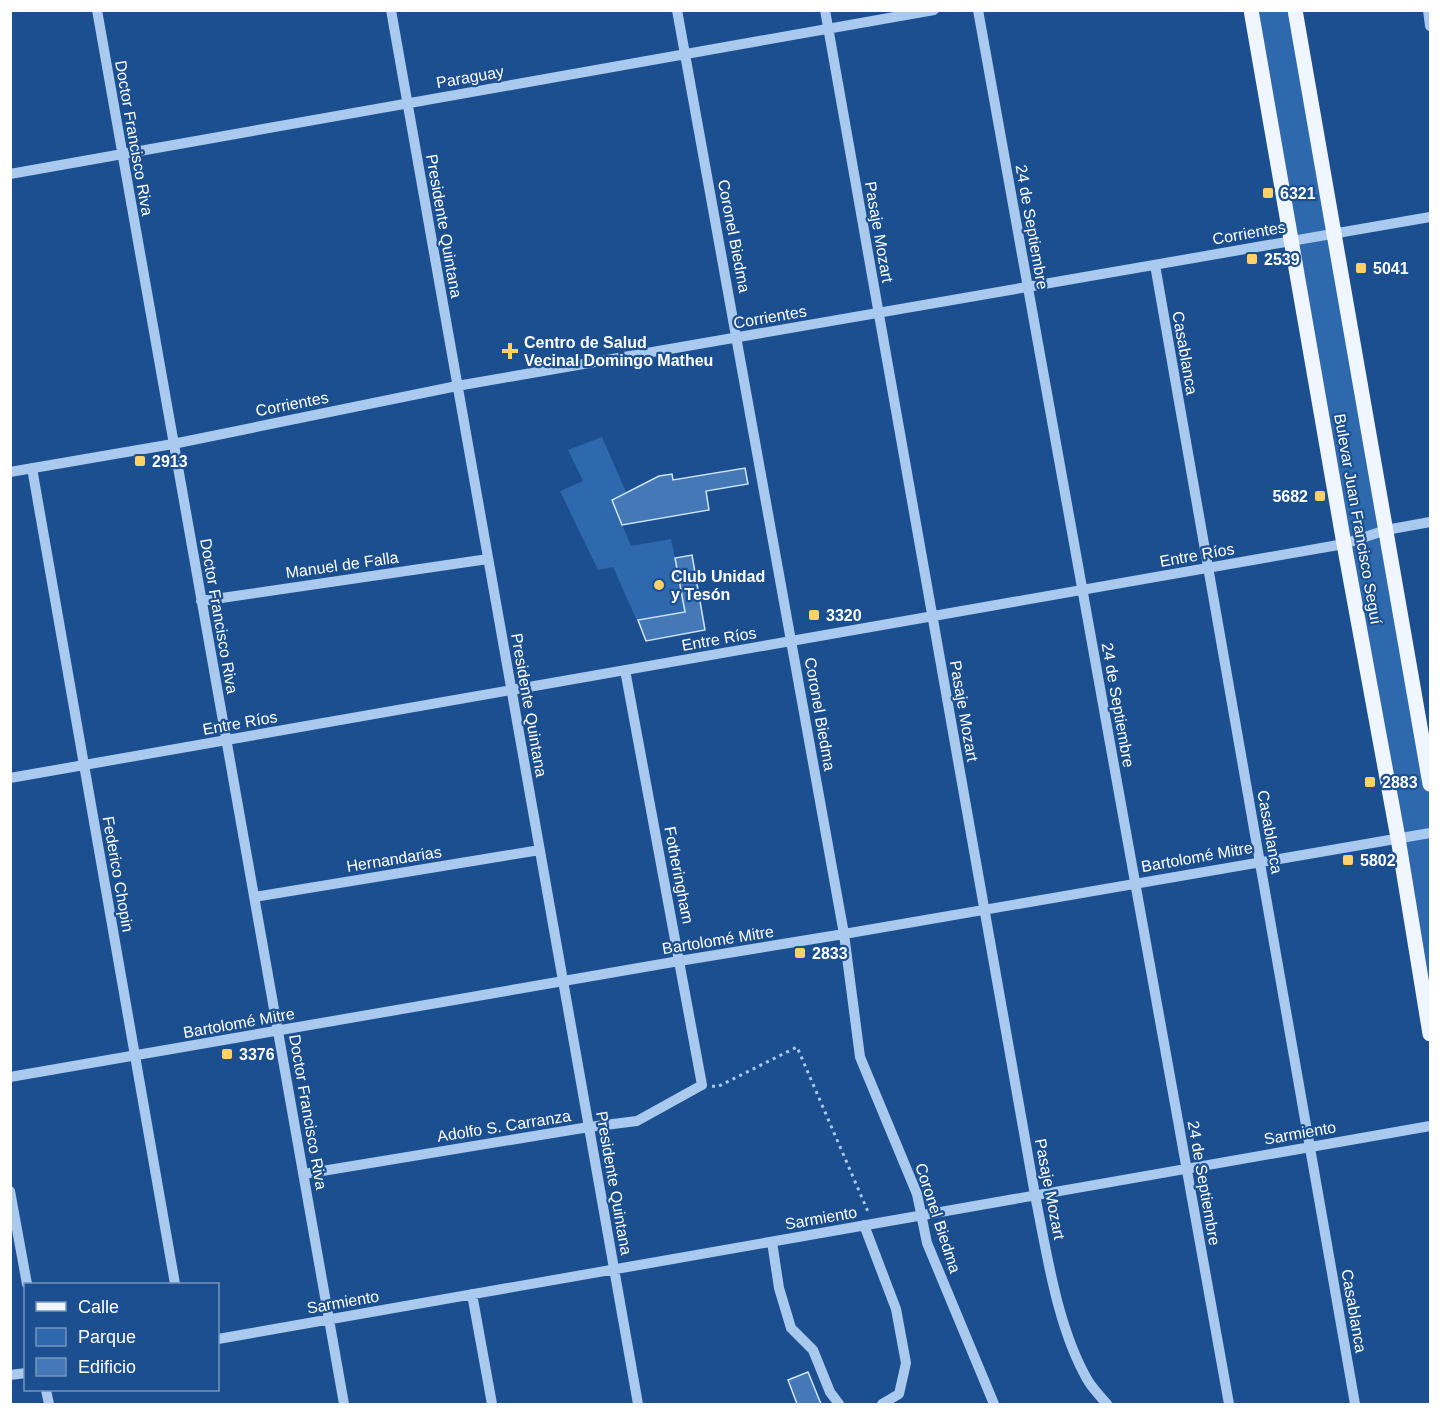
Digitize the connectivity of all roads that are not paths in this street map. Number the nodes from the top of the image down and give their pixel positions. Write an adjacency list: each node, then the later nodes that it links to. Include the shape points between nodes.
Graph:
1 (97, 10): 14 (street, Doctor Francisco Riva)
2 (391, 10): 13 (street, Presidente Quintana)
3 (677, 10): 12 (street, Coronel Biedma)
4 (825, 10): 11 (street, Pasaje Mozart)
5 (934, 10): 11 (street, Paraguay)
6 (978, 10): 20 (street, 24 de Septiembre)
7 (1251, 10): 18 (main road, Bulevar Juan Francisco Seguí)
8 (1295, 10): 17 (main road, Bulevar Juan Francisco Seguí)
9 (1428, 10): 10 (street)
10 (1431, 26)
11 (828, 29): 12 (street, Paraguay); 21 (street, Pasaje Mozart)
12 (685, 54): 13 (street, Paraguay); 22 (street, Coronel Biedma)
13 (407, 103): 14 (street, Paraguay); 23 (street, Presidente Quintana)
14 (122, 153): 15 (street, Paraguay); 24 (street, Doctor Francisco Riva)
15 (10, 174)
16 (1431, 217): 17 (street, Corrientes)
17 (1334, 234): 18 (street, Corrientes); 28 (main road, Bulevar Juan Francisco Seguí)
18 (1291, 241): 19 (street, Corrientes); 29 (main road, Bulevar Juan Francisco Seguí)
19 (1155, 265): 20 (street, Corrientes); 31 (street, Casablanca)
20 (1028, 287): 21 (street, Corrientes); 32 (street, 24 de Septiembre)
21 (878, 313): 22 (street, Corrientes); 34 (street, Pasaje Mozart)
22 (737, 338): 23 (street, Corrientes); 35 (street, Coronel Biedma)
23 (457, 386): 24 (street, Corrientes); 30 (street, Presidente Quintana)
24 (173, 444): 25 (street, Corrientes); 33 (street, Doctor Francisco Riva)
25 (32, 468): 26 (street, Corrientes); 39 (street, Federico Chopin)
26 (10, 472)
27 (1431, 522): 28 (street, Entre Ríos)
28 (1386, 530): 29 (street, Entre Ríos); 41 (main road, Bulevar Juan Francisco Seguí)
29 (1344, 544): 31 (street, Entre Ríos); 43 (main road, Bulevar Juan Francisco Seguí)
30 (488, 559): 33 (street, Manuel de Falla); 37 (street, Presidente Quintana)
31 (1208, 568): 32 (street, Entre Ríos); 45 (street, Casablanca)
32 (1082, 590): 34 (street, Entre Ríos); 46 (street, 24 de Septiembre)
33 (201, 601): 38 (street, Doctor Francisco Riva)
34 (932, 616): 35 (street, Entre Ríos); 48 (street, Pasaje Mozart)
35 (792, 642): 36 (street, Entre Ríos); 49 (street, Coronel Biedma)
36 (625, 670): 37 (street, Entre Ríos); 50 (street, Fotheringham)
37 (511, 690): 38 (street, Entre Ríos); 44 (street, Presidente Quintana)
38 (226, 740): 39 (street, Entre Ríos); 47 (street, Doctor Francisco Riva)
39 (84, 765): 40 (street, Entre Ríos); 54 (street, Federico Chopin)
40 (10, 778)
41 (1431, 784)
42 (1431, 833): 43 (street, Bartolomé Mitre)
43 (1398, 838): 45 (street, Bartolomé Mitre); 53 (main road, Bulevar Juan Francisco Seguí)
44 (540, 850): 47 (street, Hernandarias); 51 (street, Presidente Quintana)
45 (1260, 862): 46 (street, Bartolomé Mitre); 59 (street, Casablanca)
46 (1135, 883): 48 (street, Bartolomé Mitre); 60 (street, 24 de Septiembre)
47 (254, 897): 52 (street, Doctor Francisco Riva)
48 (984, 909): 49 (street, Bartolomé Mitre); 63 (street, Pasaje Mozart)
49 (844, 934): 50 (street, Bartolomé Mitre); 64 (street, Coronel Biedma, via 860,1057 917,1194)
50 (679, 961): 51 (street, Bartolomé Mitre); 56 (street, Fotheringham)
51 (563, 982): 52 (street, Bartolomé Mitre); 58 (street, Presidente Quintana)
52 (278, 1031): 54 (street, Bartolomé Mitre); 61 (street, Doctor Francisco Riva)
53 (1431, 1034)
54 (135, 1056): 55 (street, Bartolomé Mitre); 69 (street, Federico Chopin)
55 (10, 1077)
56 (702, 1085): 58 (street, Adolfo S. Carranza, via 637,1121)
57 (1431, 1126): 59 (street, Sarmiento)
58 (589, 1128): 61 (street, Adolfo S. Carranza); 67 (street, Presidente Quintana)
59 (1310, 1147): 60 (street, Sarmiento); 81 (street, Casablanca)
60 (1186, 1168): 63 (street, Sarmiento); 80 (street, 24 de Septiembre)
61 (304, 1174): 71 (street, Doctor Francisco Riva)
62 (10, 1191): 68 (street)
63 (1035, 1195): 64 (street, Sarmiento); 79 (street, Pasaje Mozart, via 1068,1339 1087,1380)
64 (921, 1215): 65 (street, Sarmiento); 78 (street, Coronel Biedma, via 927,1243)
65 (869, 1225): 66 (street, Sarmiento); 77 (street, via 896,1309 906,1363 899,1394)
66 (772, 1242): 67 (street, Sarmiento); 76 (street, via 779,1288 791,1328 813,1350)
67 (614, 1269): 70 (street, Sarmiento); 75 (street, Presidente Quintana)
68 (27, 1283)
69 (175, 1283)
70 (472, 1294): 71 (street, Sarmiento); 74 (street)
71 (329, 1319): 72 (street, Sarmiento); 73 (street, Doctor Francisco Riva)
72 (219, 1339)
73 (344, 1404)
74 (492, 1404)
75 (638, 1404)
76 (839, 1404)
77 (882, 1404)
78 (994, 1404)
79 (1107, 1404)
80 (1229, 1404)
81 (1355, 1404)

